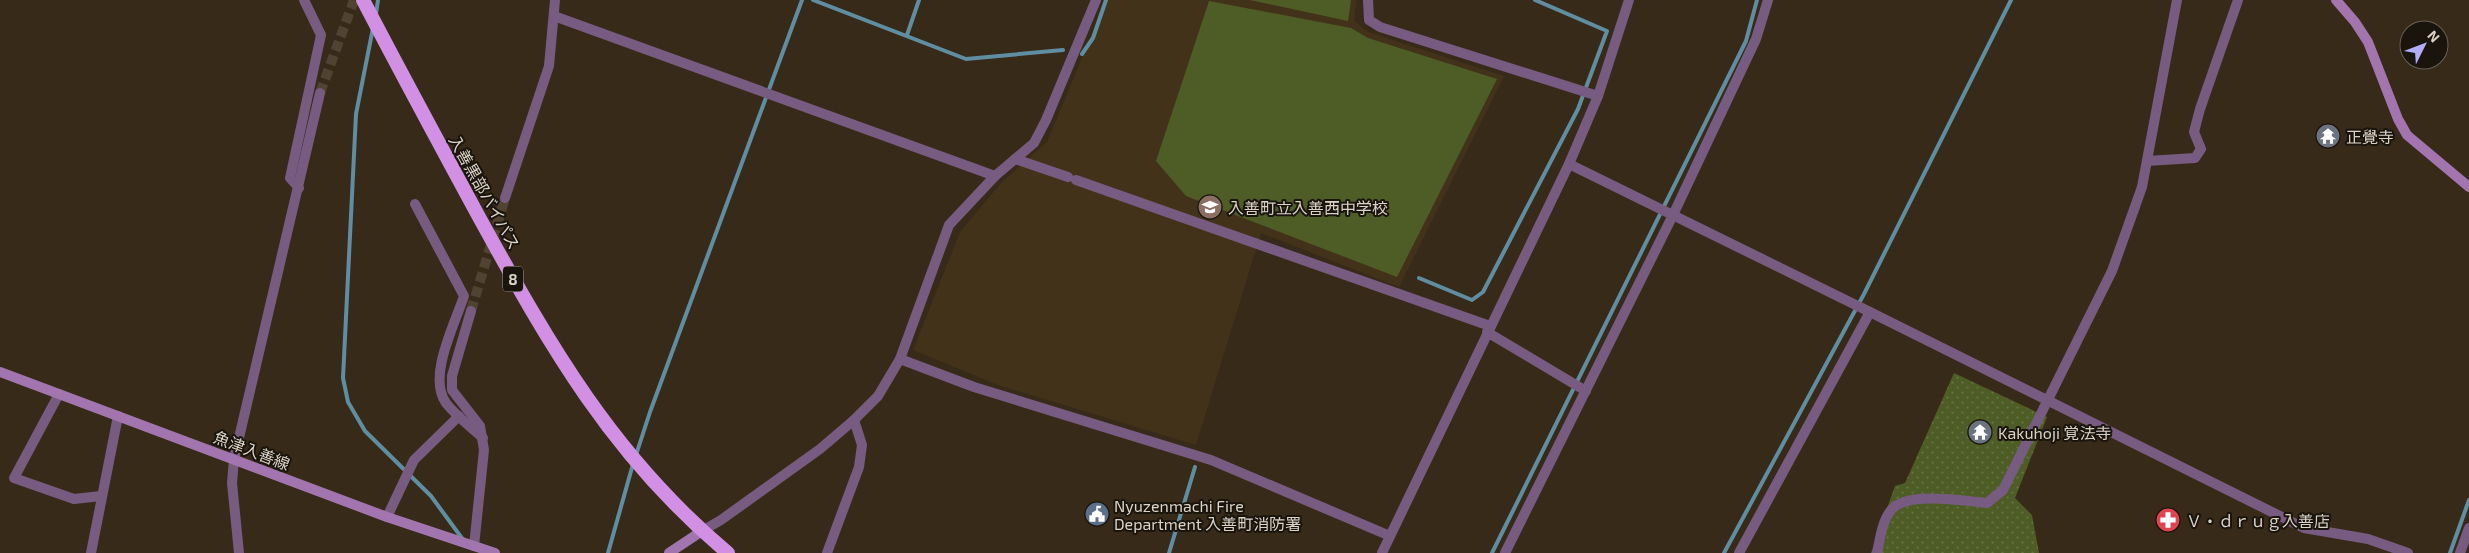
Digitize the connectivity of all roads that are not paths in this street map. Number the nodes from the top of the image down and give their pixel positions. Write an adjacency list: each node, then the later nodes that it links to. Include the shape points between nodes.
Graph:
1 (304, 0): 19 (street, via 321,35 290,178)
2 (363, 0): 39 (highway, 入善黒部バイパス / 8, via 536,322 571,377 619,442)
3 (555, 0): 11 (street)
4 (1096, 0): 14 (street, via 1046,120 1034,143)
5 (1368, 0): 13 (street, via 1369,20 1380,27)
6 (1629, 0): 13 (street)
7 (1768, 0): 22 (street, via 1756,39)
8 (2176, 0): 15 (street)
9 (2238, 0): 15 (street, via 2194,132 2201,149 2195,158)
10 (2336, 0): 18 (main road, via 2356,22 2368,42 2407,135)
11 (554, 16): 17 (street); 20 (street, via 549,66)
12 (320, 93): 19 (street)
13 (1598, 96): 16 (street)
14 (1015, 159): 17 (street); 25 (street)
15 (2147, 162): 30 (street, via 2142,187 2112,271)
16 (1569, 164): 22 (street); 25 (street)
17 (995, 176): 26 (street, via 950,225)
18 (2469, 187)
19 (299, 188): 35 (street)
20 (505, 198)
21 (415, 204): 32 (street, via 464,296 439,368 439,388 446,403)
22 (1674, 215): 24 (street); 28 (street)
23 (471, 311): 34 (street, via 452,376 452,390 480,426)
24 (1870, 312): 30 (street); 51 (street)
25 (1488, 329): 28 (street); 40 (street)
26 (900, 359): 33 (street, via 878,396); 40 (street, via 974,387 1211,460)
27 (0, 372): 29 (main road, 魚津入善線)
28 (1586, 391): 50 (street)
29 (59, 394): 31 (main road, 魚津入善線); 36 (street, via 14,478 74,499)
30 (2048, 400): 52 (street, via 2003,490 1995,498 1987,503 1926,498 1900,504 1892,509 1886,521); 53 (street, via 2304,528 2368,539)
31 (118, 416): 35 (main road, 魚津入善線); 36 (street)
32 (459, 416): 34 (street); 37 (street, via 414,460)
33 (854, 420): 39 (street); 48 (street, via 862,445 859,467)
34 (483, 438): 41 (street)
35 (234, 459): 37 (main road, 魚津入善線); 43 (street, via 232,483)
36 (101, 496): 42 (street)
37 (387, 517): 41 (main road, 魚津入善線)
38 (2469, 528): 54 (street)
39 (702, 532): 45 (main road); 46 (highway, 8); 47 (highway, 8)
40 (1390, 536): 49 (street)
41 (474, 546): 44 (main road, 魚津入善線)
42 (91, 553)
43 (239, 553)
44 (495, 553)
45 (669, 553)
46 (712, 553)
47 (728, 553)
48 (826, 553)
49 (1382, 553)
50 (1506, 553)
51 (1739, 553)
52 (1877, 553)
53 (2408, 553)
54 (2460, 553)

